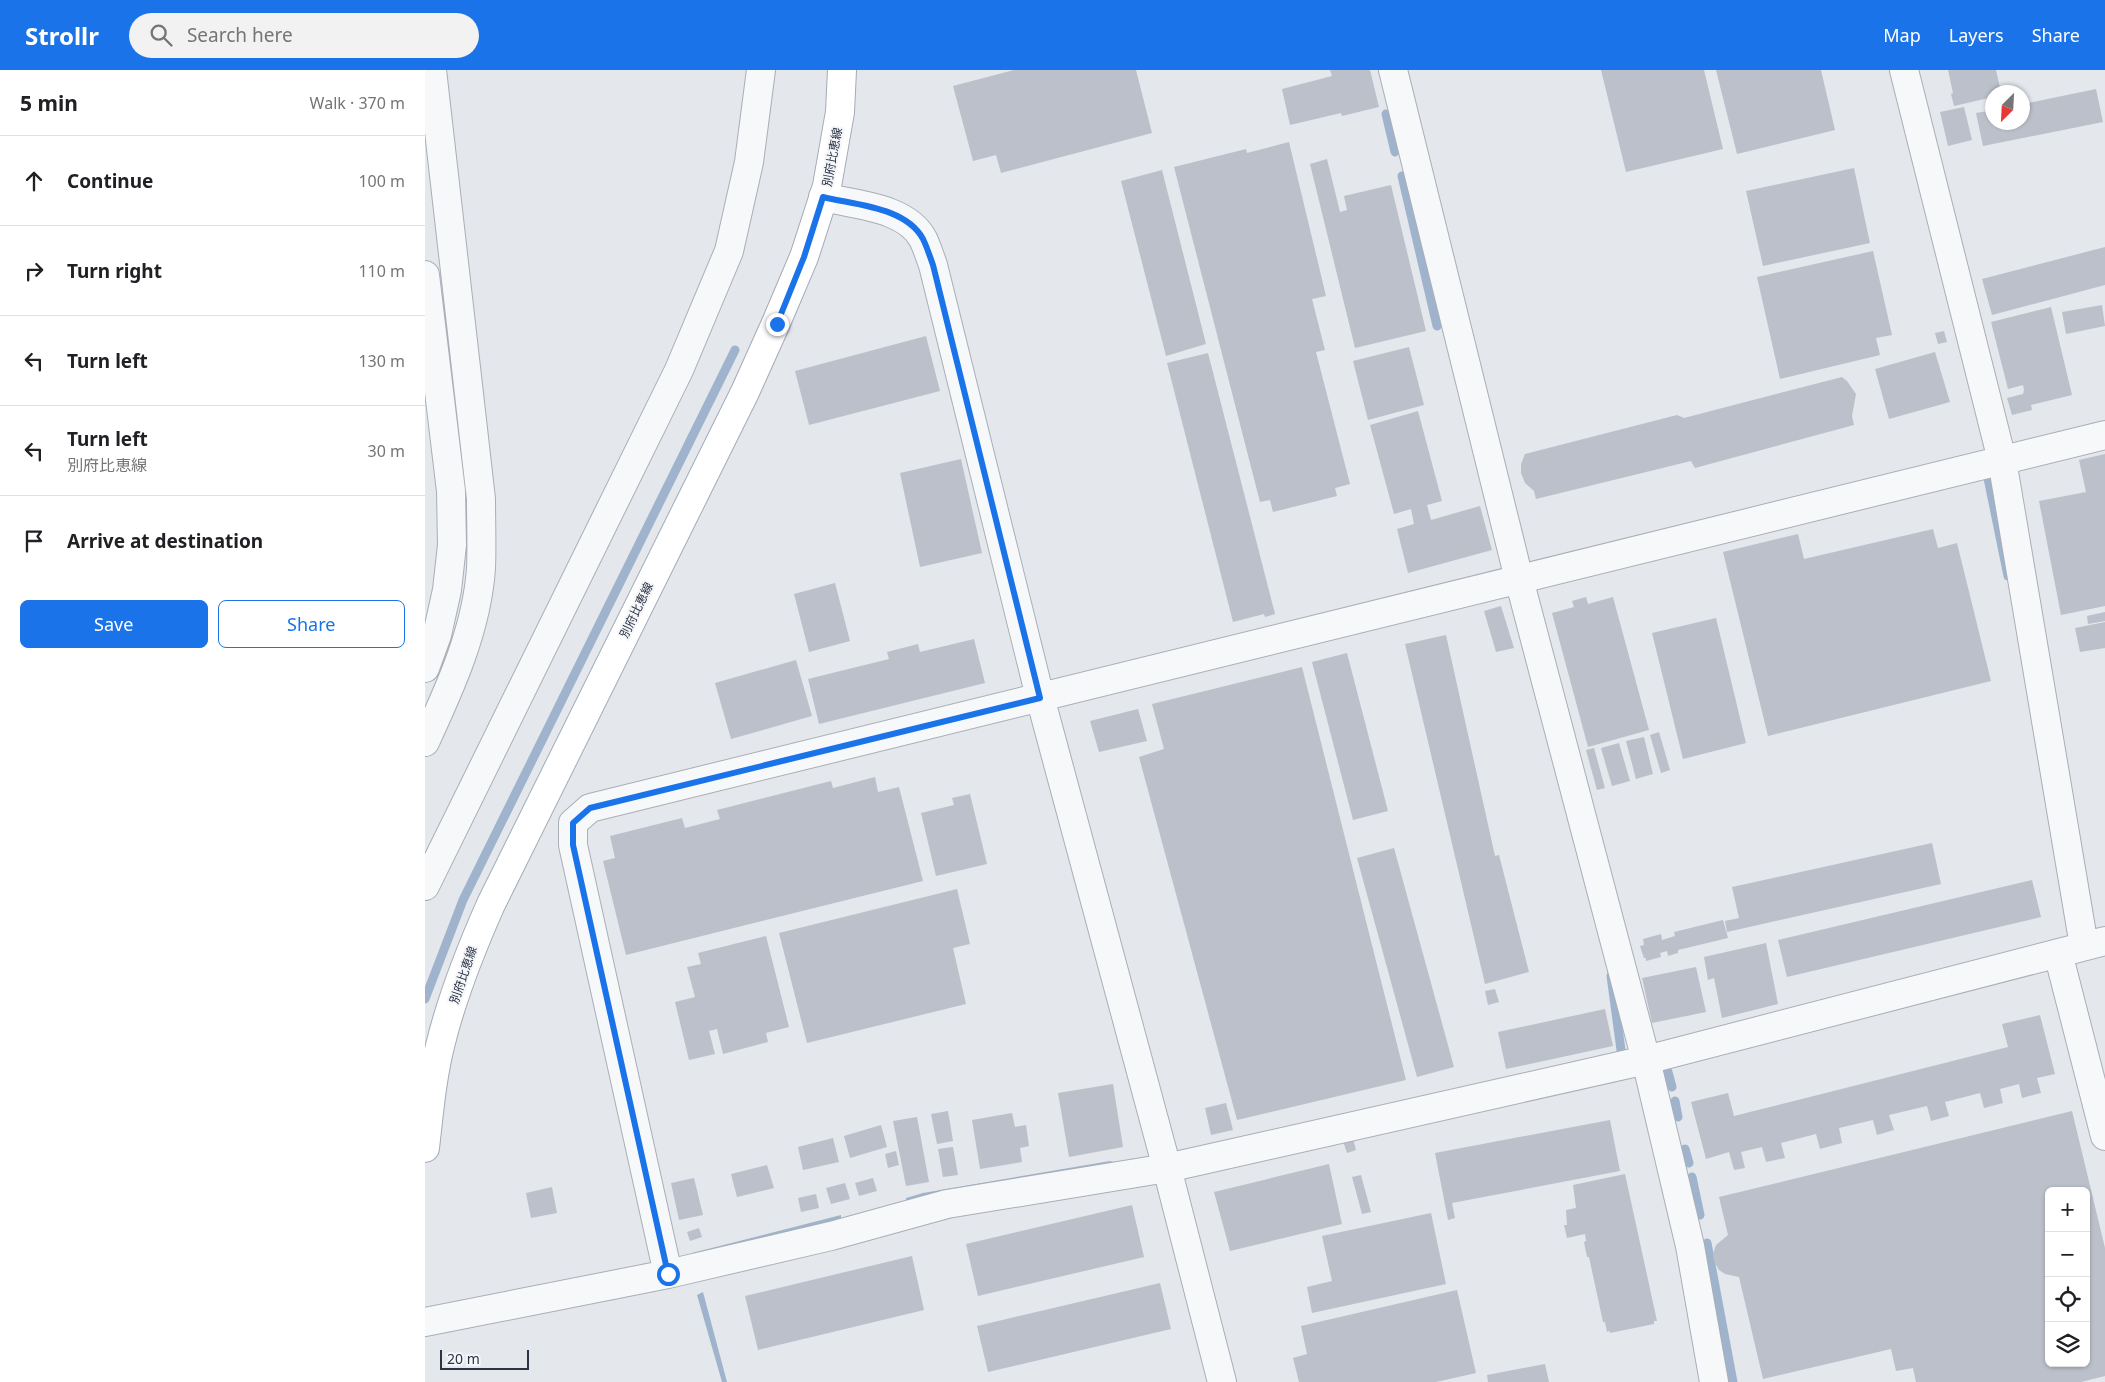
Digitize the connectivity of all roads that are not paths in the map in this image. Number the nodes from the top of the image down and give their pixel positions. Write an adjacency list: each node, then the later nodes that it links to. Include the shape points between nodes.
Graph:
1 (432, 70): 13 (street, via 481,499 481,569 461,657)
2 (761, 70): 14 (street, via 749,162 725,260 679,370)
3 (842, 70): 6 (main road, 別府比恵線, via 840,112)
4 (1393, 70): 10 (street)
5 (1904, 70): 9 (street)
6 (823, 197): 12 (street, via 883,211 907,221 923,238 933,265); 19 (main road, 別府比恵線, via 804,257 745,392 491,904 463,967 441,1042)
7 (425, 275): 11 (street, via 451,491 452,545 447,590 437,635)
8 (2105, 435): 9 (street)
9 (2002, 460): 10 (street); 15 (street)
10 (1519, 580): 12 (street); 17 (street)
11 (425, 668)
12 (1040, 698): 20 (street); 21 (street, via 590,808 573,823 573,845)
13 (425, 742)
14 (425, 886)
15 (2095, 944): 16 (street)
16 (2058, 953): 17 (street); 18 (street)
17 (1646, 1060): 20 (street); 24 (street, via 1691,1246)
18 (2105, 1136)
19 (425, 1148)
20 (1167, 1168): 21 (street, via 947,1204 831,1236); 23 (street)
21 (668, 1274): 22 (street)
22 (425, 1322)
23 (1222, 1382)
24 (1714, 1382)

